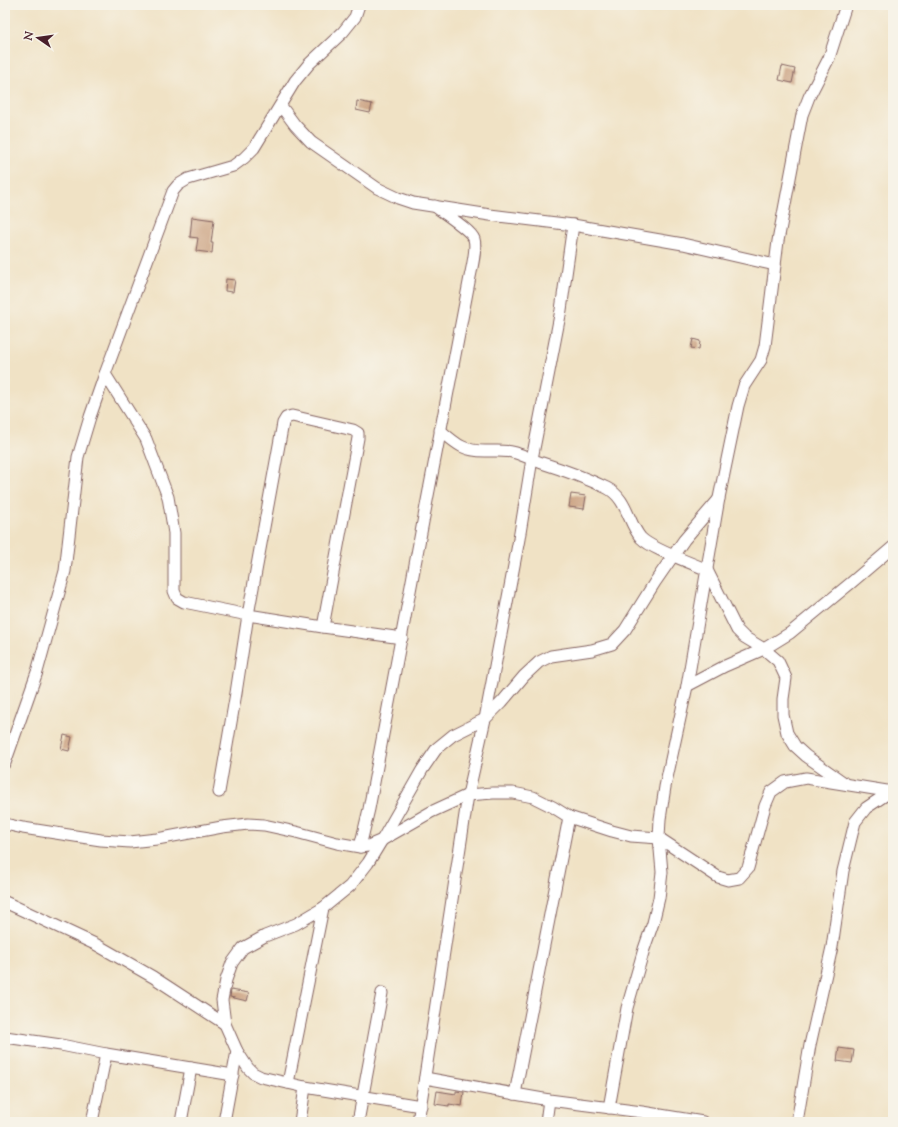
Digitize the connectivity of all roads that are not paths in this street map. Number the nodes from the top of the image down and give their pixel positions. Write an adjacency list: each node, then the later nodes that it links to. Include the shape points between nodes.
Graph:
1 (360, 5): 3 (street, via 355,17 343,32 295,81)
2 (846, 5): 6 (street, via 829,58 802,115)
3 (280, 106): 4 (street, via 311,142 377,188 413,203); 7 (street, via 254,148 244,158 233,166 188,179 174,191)
4 (435, 206): 5 (street, via 506,218); 8 (street, via 468,231 474,238 475,248)
5 (573, 225): 6 (street, via 683,244); 9 (street, via 561,310)
6 (775, 265): 10 (street, via 765,346 760,360 744,386 738,406)
7 (106, 374): 14 (street, via 146,439 168,497 174,533 174,591 177,598 184,602); 20 (street, via 78,457 65,571 37,672)
8 (440, 430): 9 (street, via 454,443 466,449 480,452 505,451); 16 (street)
9 (532, 459): 12 (street, via 609,489 617,495 641,537 650,545); 19 (street)
10 (720, 498): 12 (street); 13 (street)
11 (893, 547): 17 (street, via 790,633)
12 (673, 555): 13 (street); 19 (street, via 625,630 612,644 592,650 551,656 539,662)
13 (707, 570): 17 (street, via 736,630); 18 (street)
14 (248, 615): 15 (street); 15 (street, via 283,423 286,418 292,416 358,433); 22 (street)
15 (323, 626): 16 (street)
16 (402, 638): 29 (street)
17 (764, 649): 18 (street); 21 (street, via 778,661 786,678 783,715 787,733 795,746 806,756)
18 (686, 686): 27 (street, via 665,788)
19 (485, 719): 24 (street); 28 (street, via 453,735 437,748)
20 (5, 763)
21 (845, 784): 23 (street); 27 (street, via 806,778 785,782 771,792 748,868 739,878 728,880 718,877)
22 (219, 792)
23 (891, 792): 56 (street, via 866,808 855,822 843,871 832,947 810,1045)
24 (468, 795): 25 (street, via 513,793 533,797); 28 (street, via 431,812); 39 (street)
25 (569, 817): 27 (street, via 625,834); 42 (street)
26 (5, 824): 29 (street, via 101,840 130,842 222,826 264,825)
27 (659, 838): 46 (street, via 662,872 659,898 627,1008)
28 (382, 840): 29 (street); 31 (street, via 350,886)
29 (360, 847)
30 (5, 902): 33 (street, via 96,945 153,977)
31 (323, 908): 33 (street, via 296,924 243,948 232,963 226,980 222,1000); 40 (street)
32 (382, 993): 43 (street)
33 (225, 1024): 35 (street)
34 (5, 1037): 36 (street)
35 (237, 1051): 38 (street); 40 (street, via 253,1073)
36 (106, 1054): 37 (street); 48 (street)
37 (191, 1068): 38 (street); 49 (street)
38 (233, 1075): 50 (street)
39 (425, 1078): 42 (street); 45 (street)
40 (288, 1083): 41 (street)
41 (305, 1087): 43 (street); 51 (street)
42 (515, 1094): 44 (street)
43 (363, 1096): 45 (street); 52 (street)
44 (549, 1100): 46 (street); 54 (street)
45 (420, 1106): 53 (street)
46 (609, 1108): 47 (street)
47 (641, 1117): 55 (street)
48 (92, 1122)
49 (181, 1122)
50 (224, 1122)
51 (300, 1122)
52 (358, 1122)
53 (418, 1122)
54 (546, 1122)
55 (703, 1122)
56 (797, 1122)

